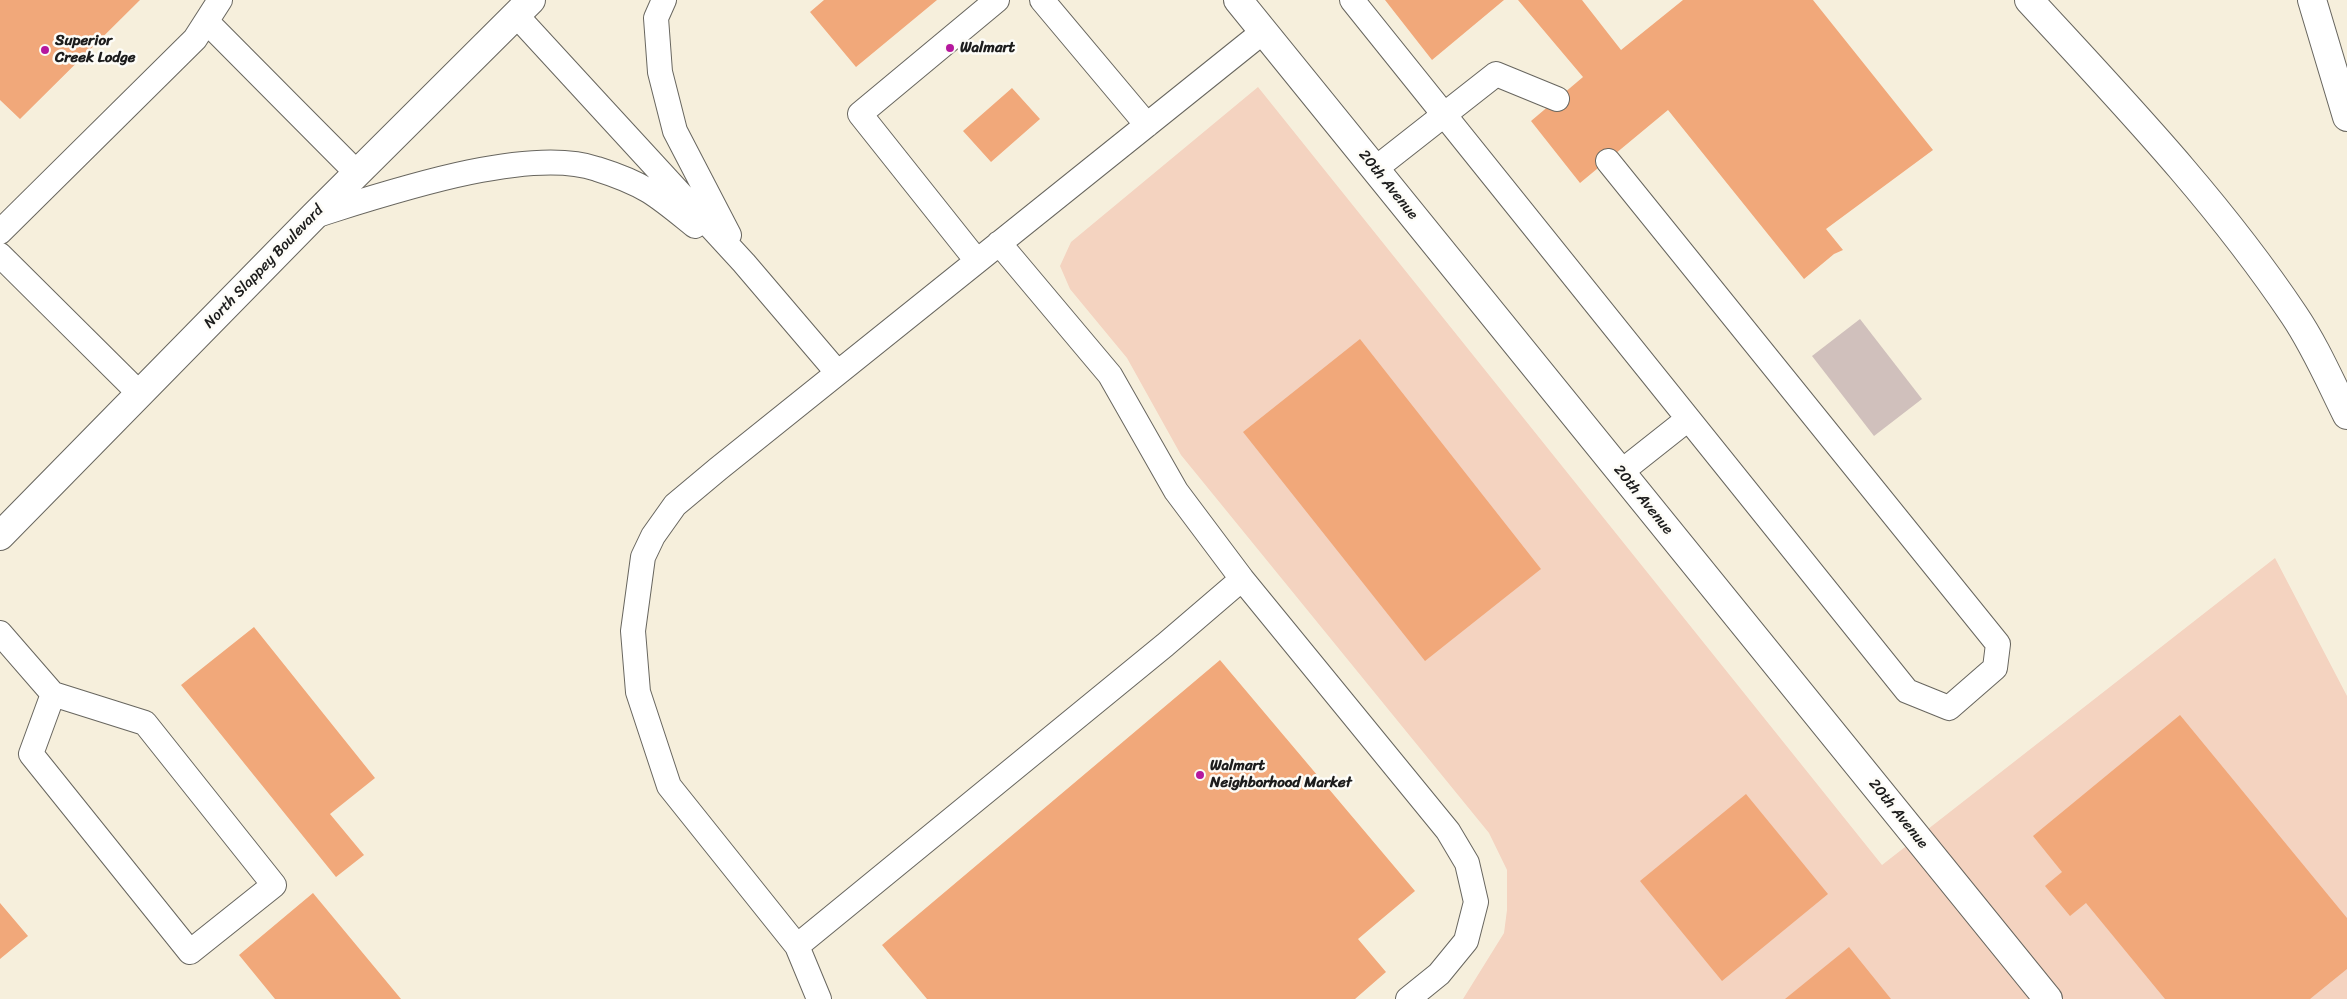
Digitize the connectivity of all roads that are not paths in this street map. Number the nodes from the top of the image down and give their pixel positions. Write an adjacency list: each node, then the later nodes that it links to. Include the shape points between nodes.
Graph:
1 (220, 0): 10 (lane)
2 (664, 0): 24 (lane, via 656,18 660,72 675,131)
3 (997, 0): 23 (lane, via 860,114)
4 (1042, 0): 15 (lane)
5 (1238, 0): 11 (main road, 20th Avenue)
6 (1352, 0): 13 (lane)
7 (2029, 0): 27 (main road, via 2149,129 2212,204 2294,315)
8 (2312, 0): 14 (main road)
9 (524, 8): 18 (main road, North Slappey Boulevard); 24 (lane)
10 (207, 22): 18 (lane); 20 (lane, via 195,39)
11 (1264, 31): 15 (lane); 17 (main road, 20th Avenue)
12 (1557, 99): 13 (lane, via 1496,74)
13 (1444, 114): 17 (lane); 28 (lane)
14 (2347, 117)
15 (1147, 125): 21 (lane)
16 (1608, 161): 28 (lane, via 1998,644 1995,668 1949,708 1907,691)
17 (1375, 169): 29 (main road, 20th Avenue)
18 (357, 172): 19 (main road, North Slappey Boulevard)
19 (314, 216): 24 (lane, via 425,183 551,161 595,168 649,191); 26 (main road, North Slappey Boulevard)
20 (0, 232)
21 (1000, 243): 23 (lane); 31 (lane, via 1110,375 1176,491)
22 (0, 255): 26 (lane)
23 (977, 261): 25 (lane)
24 (744, 263): 25 (lane)
25 (837, 372): 34 (lane, via 675,505 643,557 634,631 638,692 669,786)
26 (140, 394): 30 (main road, North Slappey Boulevard)
27 (2347, 415)
28 (1688, 419): 29 (lane)
29 (1621, 472): 37 (main road, 20th Avenue)
30 (0, 536)
31 (1242, 579): 34 (lane); 36 (lane, via 1448,831 1467,863 1476,902 1466,941 1439,974)
32 (0, 633): 33 (lane)
33 (53, 694): 33 (lane, via 145,722 274,885 190,952 31,754)
34 (797, 946): 35 (lane)
35 (819, 999)
36 (1408, 999)
37 (2048, 999)

